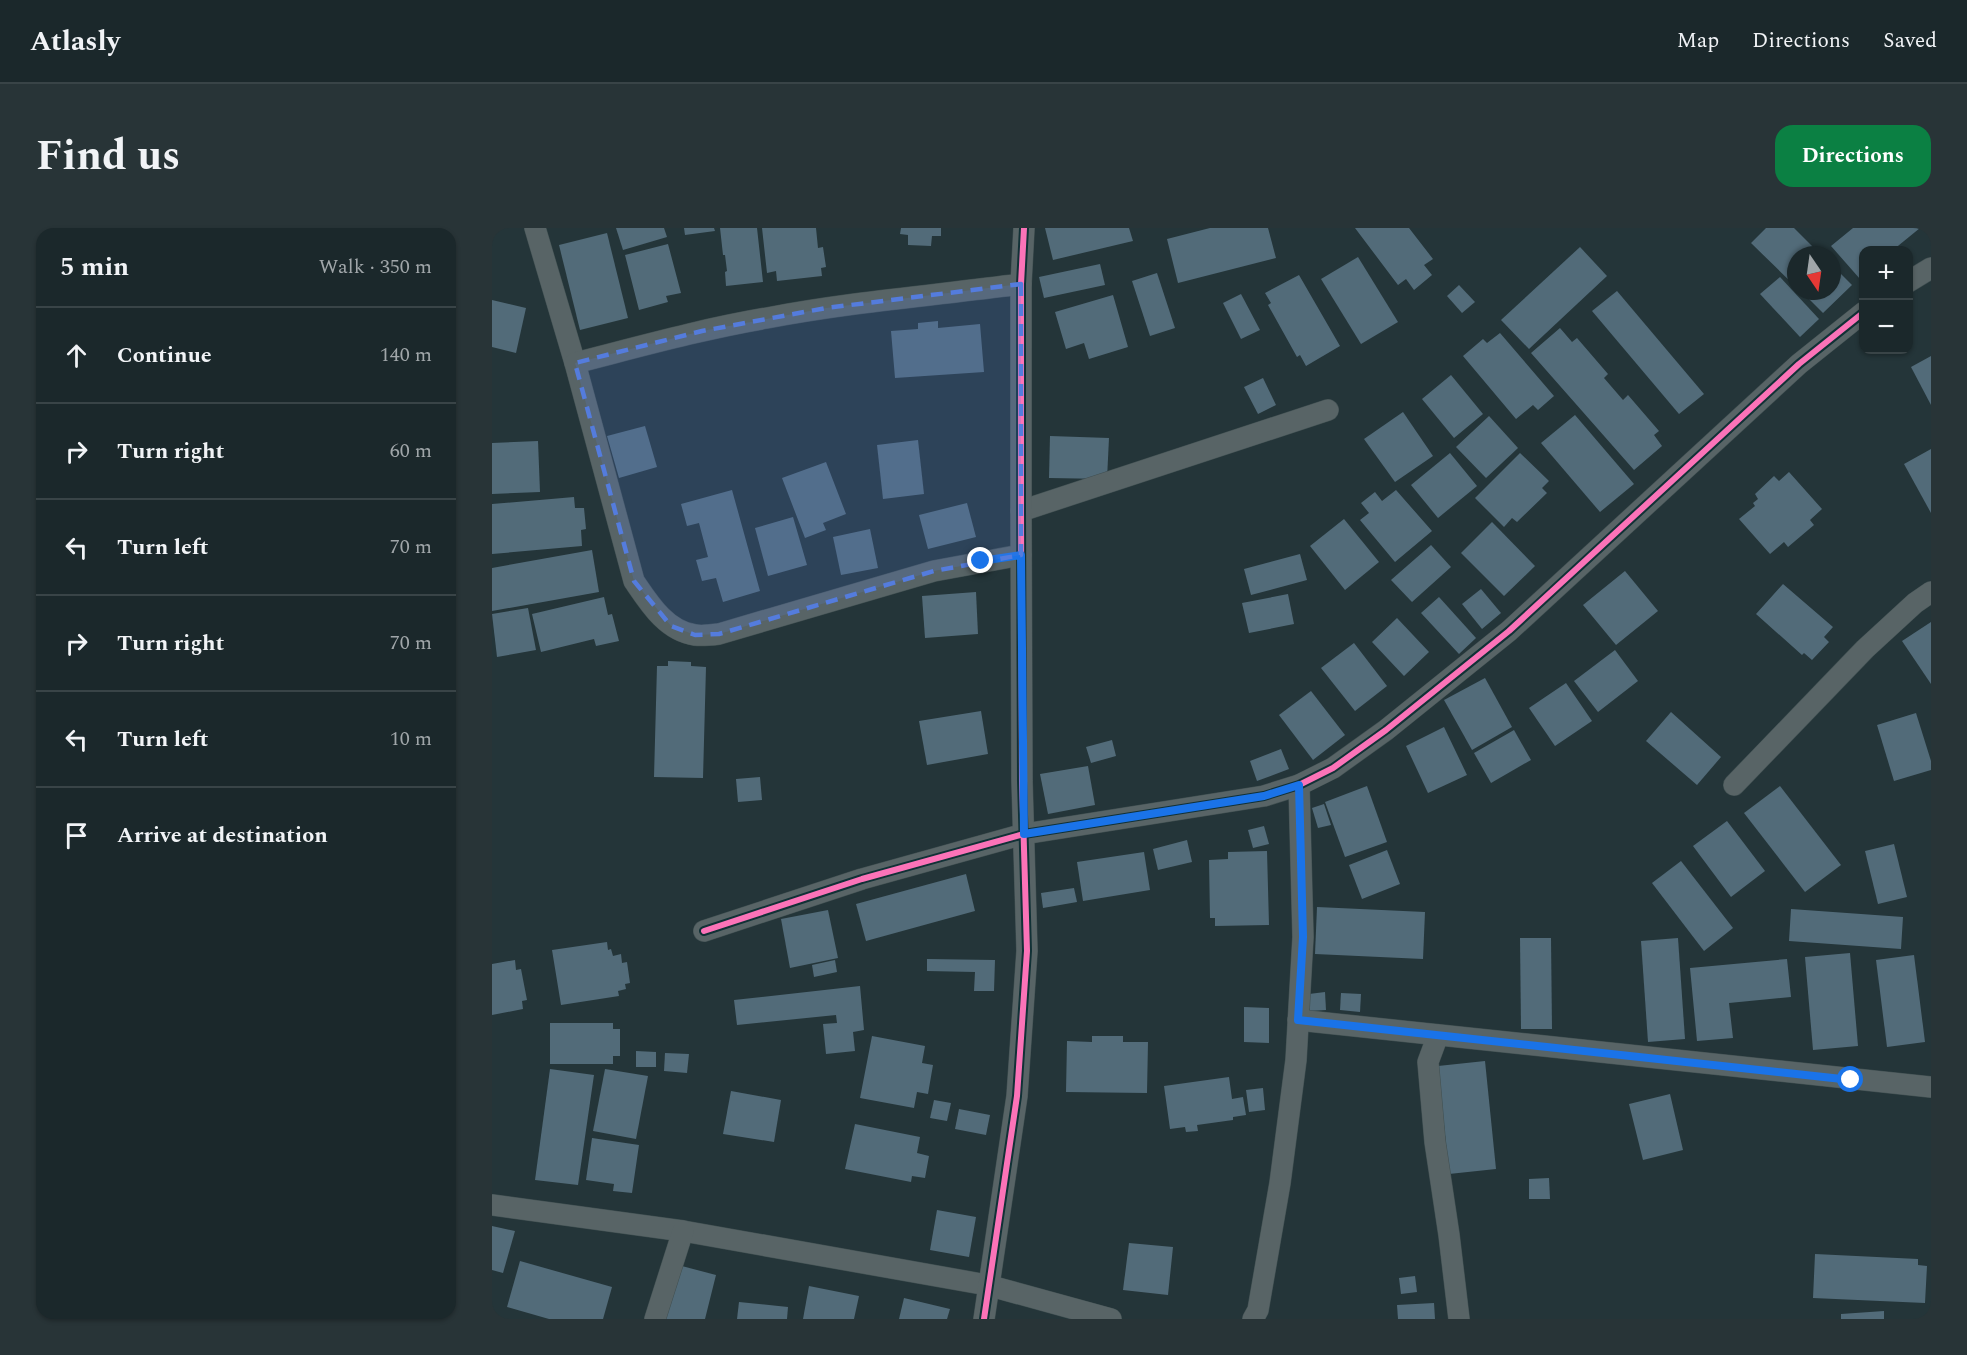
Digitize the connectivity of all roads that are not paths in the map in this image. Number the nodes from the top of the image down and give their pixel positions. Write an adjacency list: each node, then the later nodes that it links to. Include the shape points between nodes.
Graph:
1 (534, 228): 7 (street)
2 (1024, 228): 5 (street)
3 (1931, 268): 4 (street)
4 (1913, 279)
5 (1021, 284): 7 (street, via 767,317); 9 (street)
6 (1859, 315): 12 (street, via 1799,364 1509,631 1386,730 1333,768)
7 (575, 363): 10 (street, via 634,581 652,609 671,626 695,635 718,634 934,571)
8 (1328, 410): 9 (street)
9 (1021, 511): 10 (street)
10 (1021, 555): 14 (street)
11 (1931, 592): 13 (street, via 1865,649)
12 (1299, 785): 14 (street, via 1264,796); 16 (street, via 1303,937)
13 (1734, 785)
14 (1024, 834): 15 (street, via 862,879); 21 (street, via 1027,951 1017,1096)
15 (704, 931)
16 (1298, 1020): 17 (street); 25 (street, via 1280,1183 1258,1310)
17 (1438, 1035): 18 (street); 26 (street, via 1428,1062)
18 (1931, 1087)
19 (492, 1205): 20 (street)
20 (683, 1232): 21 (street); 22 (street)
21 (987, 1285): 23 (street); 24 (street)
22 (655, 1319)
23 (984, 1319)
24 (1111, 1319)
25 (1253, 1319)
26 (1459, 1319)

